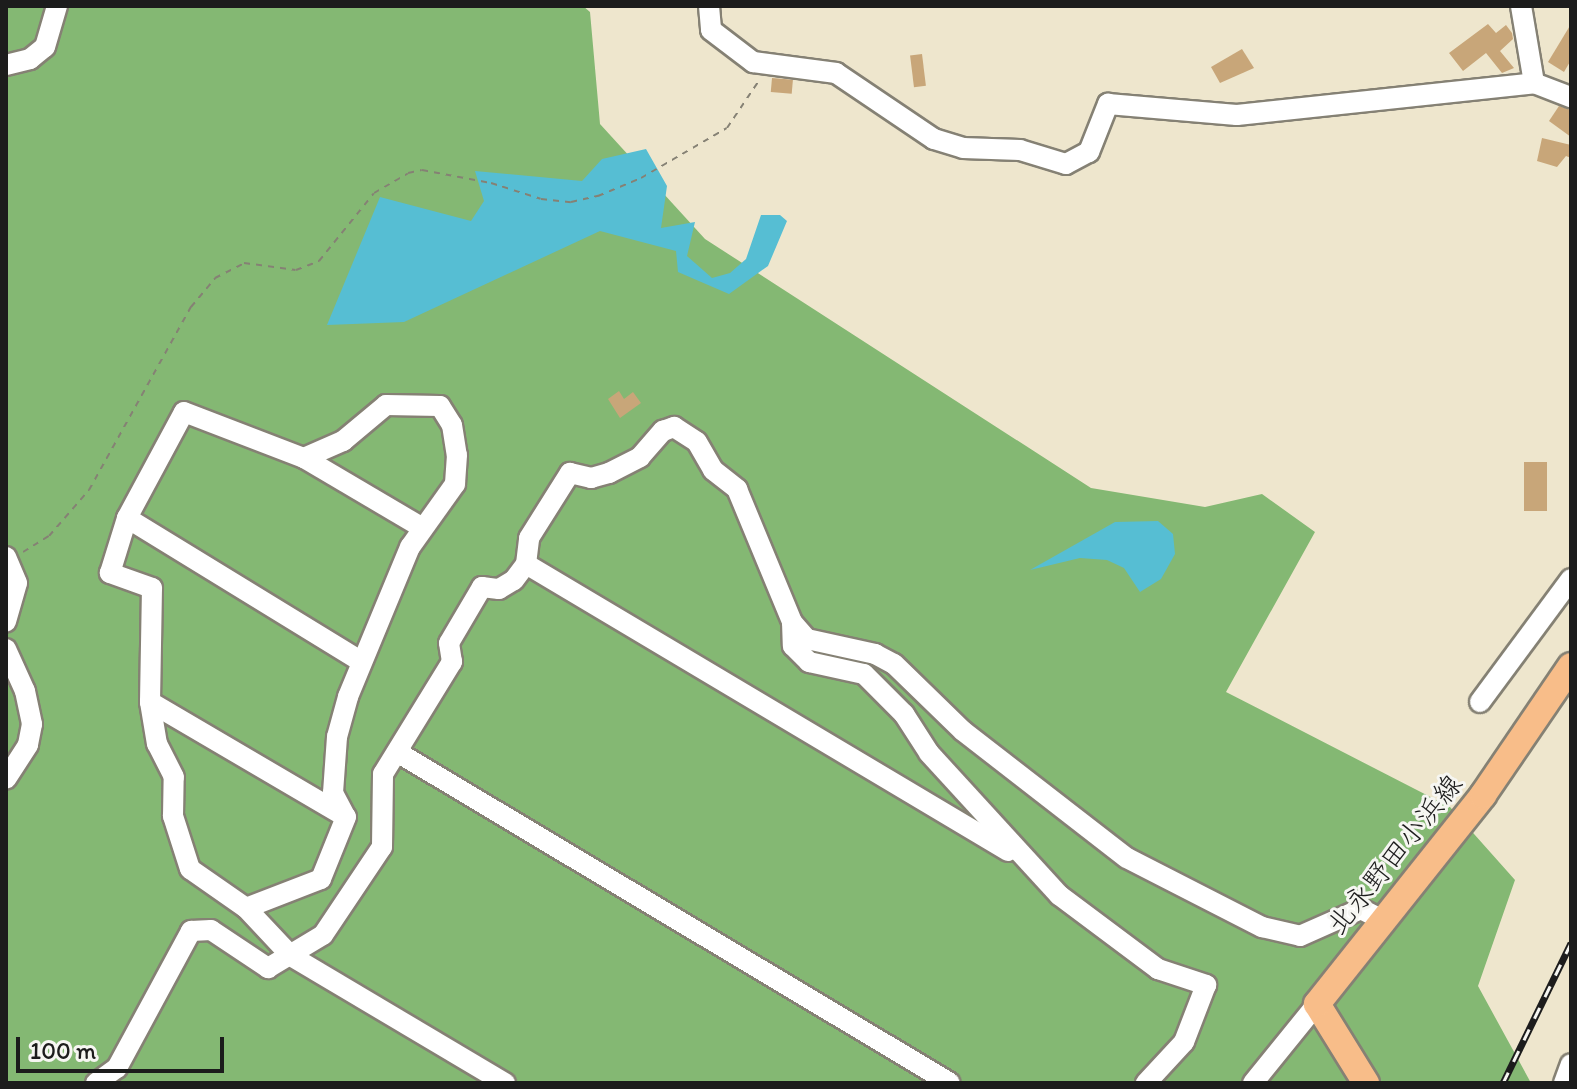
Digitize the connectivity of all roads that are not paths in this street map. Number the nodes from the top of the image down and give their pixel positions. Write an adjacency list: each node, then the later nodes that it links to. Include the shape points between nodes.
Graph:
1 (57, 6): 4 (street, via 45,47 30,59)
2 (709, 6): 5 (street, via 711,30 753,62 836,73 934,139 963,148 1020,150 1066,164 1089,152 1108,104 1237,115)
3 (1521, 6): 5 (street)
4 (6, 65)
5 (1534, 83): 6 (street)
6 (1571, 97)
7 (304, 458): 8 (street, via 184,412); 9 (street); 9 (street, via 343,441 386,405 440,406 452,425 455,484)
8 (127, 518): 16 (street); 18 (street, via 110,573 152,588)
9 (421, 527): 16 (street, via 386,615)
10 (8, 559): 13 (street, via 17,583)
11 (526, 564): 14 (street, via 529,538 570,473 591,478 609,473 640,457 663,431 674,427 697,442 713,470 737,489); 20 (street, via 499,589 482,587 449,643 452,662); 23 (street)
12 (1571, 579): 19 (street)
13 (6, 621)
14 (792, 622): 23 (street, via 793,646 809,662 864,674 904,714 929,753); 25 (street, via 807,639 832,649 875,654 894,664 963,731 1127,858 1262,927 1300,936 1361,909)
15 (6, 649): 21 (street, via 25,691 32,724 28,745)
16 (360, 661): 22 (street, via 337,737 333,793)
17 (1571, 666): 25 (main road, 北永野田小浜線, via 1483,795)
18 (150, 702): 22 (street); 24 (street, via 157,744 174,777 173,816 190,869)
19 (1480, 702)
20 (397, 752): 26 (street, via 383,774 382,847 323,935); 31 (street)
21 (6, 779)
22 (346, 817): 24 (street, via 321,879)
23 (1022, 860): 32 (street, via 1102,932 1158,969 1206,985 1184,1042)
24 (246, 908): 26 (street)
25 (1381, 919): 27 (main road, 北永野田小浜線)
26 (291, 956): 29 (street, via 268,968 211,930 191,931 117,1068); 30 (street)
27 (1317, 1004): 33 (street); 34 (main road)
28 (1571, 1064): 35 (street)
29 (96, 1083)
30 (505, 1083)
31 (950, 1083)
32 (1146, 1083)
33 (1253, 1083)
34 (1366, 1083)
35 (1564, 1083)

